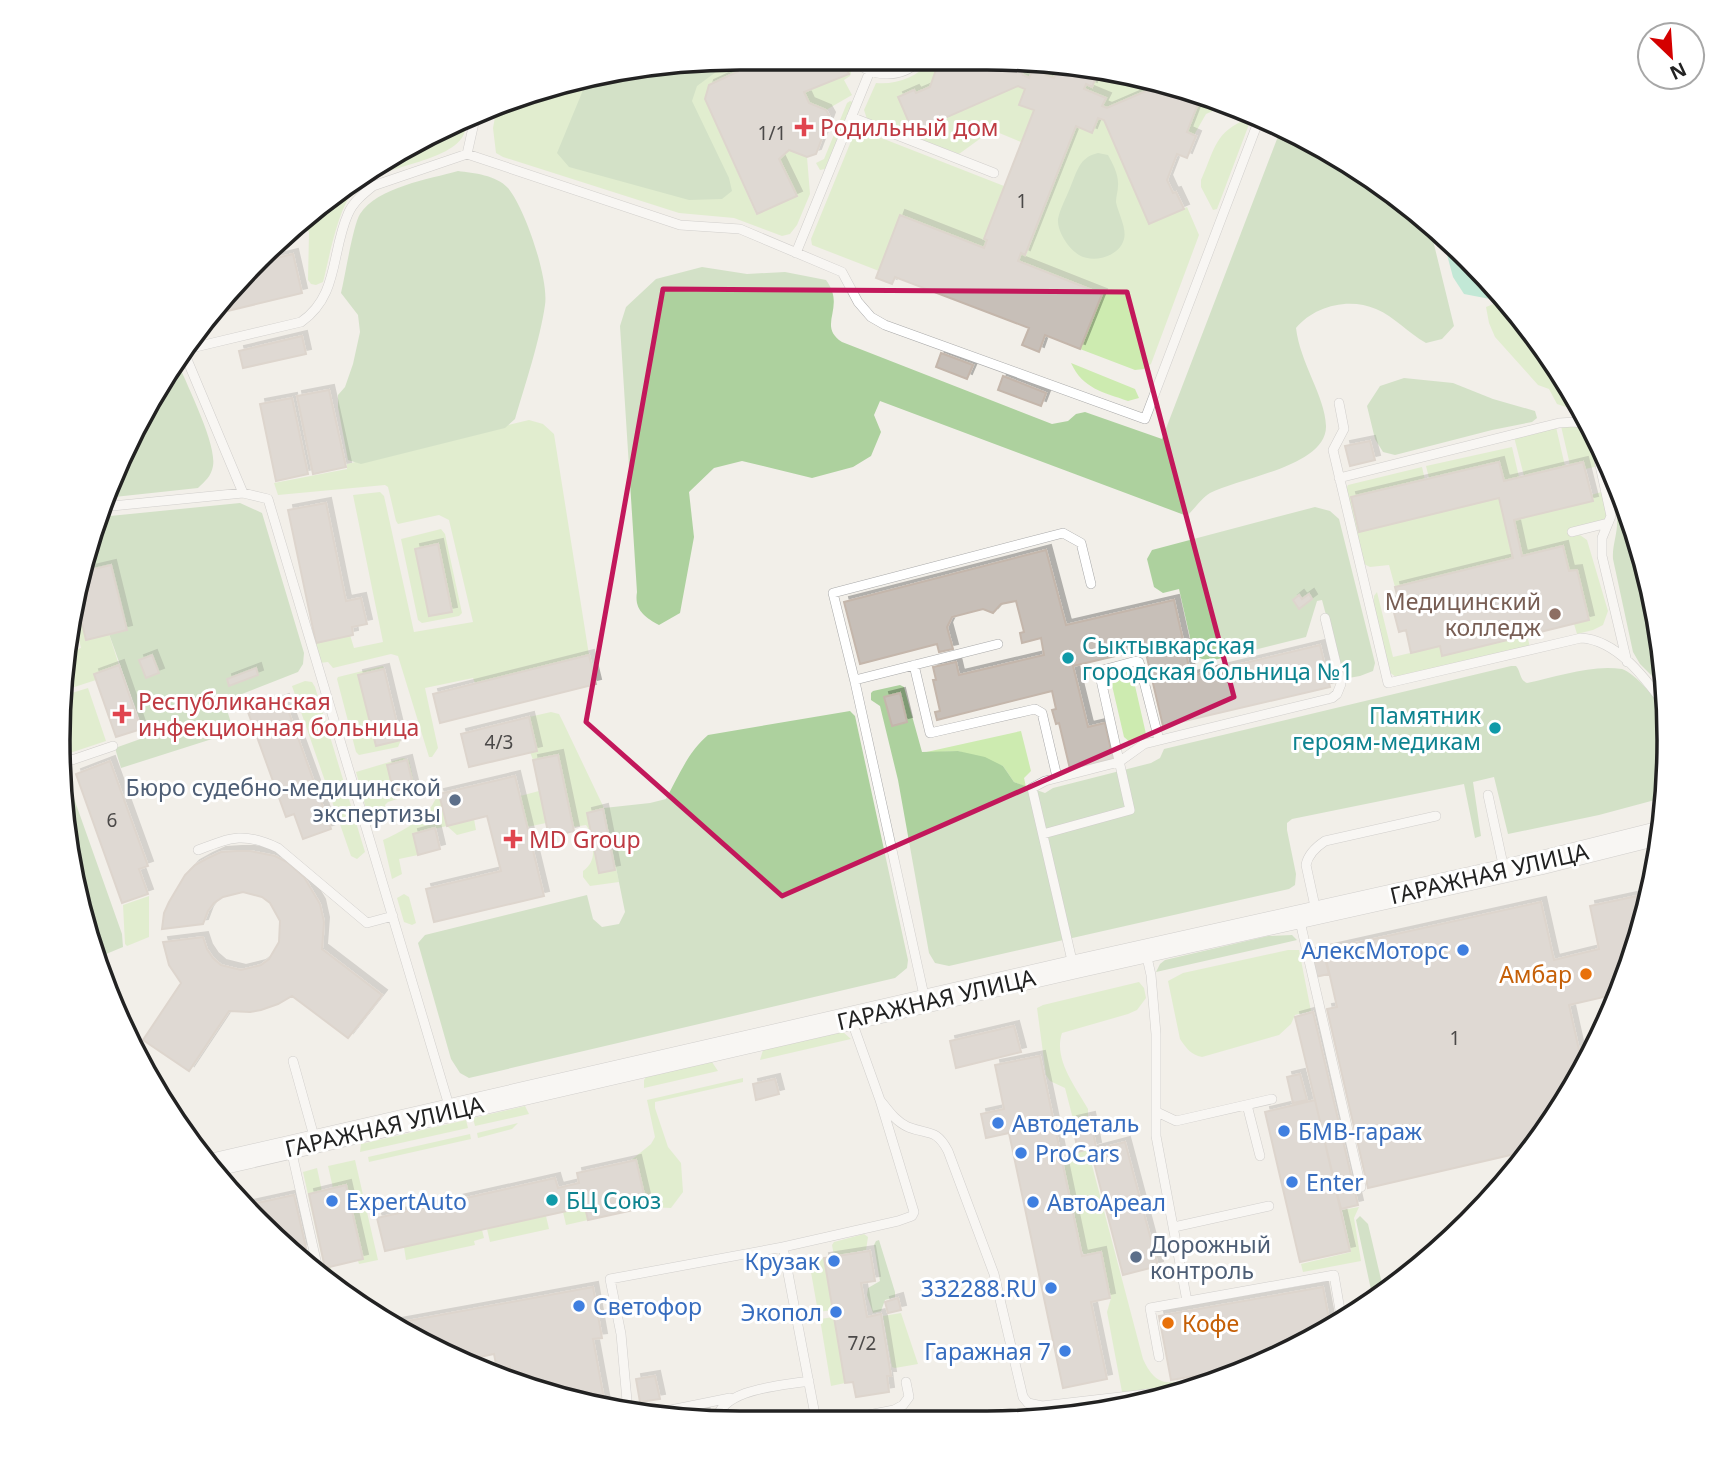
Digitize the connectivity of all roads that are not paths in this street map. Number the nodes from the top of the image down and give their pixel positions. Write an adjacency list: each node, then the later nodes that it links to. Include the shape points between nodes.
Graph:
1 (906, 70): 2 (lane, via 896,74)
2 (870, 71): 3 (lane)
3 (851, 117): 7 (lane); 8 (lane)
4 (473, 126): 6 (lane)
5 (1256, 127): 8 (lane, via 1145,419 885,325 858,302 842,272)
6 (467, 155): 8 (lane, via 680,225 740,229); 9 (lane, via 373,186 360,196 348,214 324,299 301,322)
7 (994, 173)
8 (796, 253)
9 (199, 346)
10 (188, 361): 15 (lane)
11 (1339, 403): 14 (lane, via 1345,429 1333,450)
12 (1576, 422): 14 (lane)
13 (1602, 476): 17 (lane, via 1611,516)
14 (1339, 478): 22 (lane, via 1388,683 1581,638 1600,641)
15 (243, 493): 16 (lane); 38 (lane, via 268,499)
16 (113, 506)
17 (1608, 523): 18 (lane); 22 (lane, via 1602,556)
18 (1572, 532)
19 (1091, 584): 24 (lane, via 1081,542 1063,533 833,593)
20 (1325, 618): 26 (lane, via 1341,684 1332,698)
21 (998, 644): 23 (lane)
22 (1627, 663): 25 (lane)
23 (914, 665): 24 (lane); 30 (lane, via 930,733 1035,709 1042,713)
24 (855, 680): 41 (lane)
25 (1655, 693)
26 (1159, 740): 29 (lane, via 1144,744); 29 (lane, via 1139,662 1099,671)
27 (113, 746): 28 (lane)
28 (70, 760)
29 (1119, 762): 30 (lane); 33 (lane, via 1130,807 1127,813)
30 (1057, 778): 33 (lane, via 1032,788)
31 (1488, 794): 36 (lane)
32 (1436, 816): 37 (lane, via 1325,841 1317,847 1306,866)
33 (1043, 834): 40 (lane)
34 (1649, 842): 36 (street, ГАРАЖНАЯ УЛИЦА)
35 (198, 850): 38 (lane, via 231,837 267,843 367,923)
36 (1505, 871): 37 (street, ГАРАЖНАЯ УЛИЦА)
37 (1308, 915): 39 (street, ГАРАЖНАЯ УЛИЦА); 53 (lane)
38 (393, 916): 47 (lane)
39 (1145, 951): 40 (street, ГАРАЖНАЯ УЛИЦА); 48 (lane, via 1156,1034)
40 (1074, 967): 41 (street, ГАРАЖНАЯ УЛИЦА)
41 (926, 1002): 42 (street, ГАРАЖНАЯ УЛИЦА)
42 (851, 1019): 45 (lane); 47 (street, ГАРАЖНАЯ УЛИЦА)
43 (293, 1061): 49 (lane)
44 (1272, 1099): 46 (lane)
45 (880, 1100): 56 (lane, via 912,1216); 63 (lane, via 908,1127 941,1138 948,1151 994,1274 1028,1403 1042,1406)
46 (1247, 1105): 48 (lane, via 1176,1121); 51 (lane)
47 (450, 1111): 49 (street, ГАРАЖНАЯ УЛИЦА)
48 (1157, 1112): 55 (lane, via 1156,1136)
49 (316, 1141): 50 (street, ГАРАЖНАЯ УЛИЦА)
50 (291, 1147): 52 (street, ГАРАЖНАЯ УЛИЦА); 57 (lane)
51 (1260, 1156)
52 (220, 1163)
53 (1361, 1187)
54 (1269, 1206): 55 (lane)
55 (1174, 1227): 58 (lane)
56 (783, 1247): 61 (lane); 65 (lane, via 610,1279)
57 (316, 1259)
58 (1187, 1301): 59 (lane, via 1334,1275); 60 (lane, via 1150,1308)
59 (1340, 1310)
60 (1159, 1357)
61 (809, 1381): 64 (lane); 68 (lane)
62 (906, 1382): 69 (lane, via 909,1397)
63 (1122, 1397)
64 (732, 1398): 66 (lane); 67 (lane)
65 (627, 1401)
66 (683, 1408)
67 (719, 1411)
68 (817, 1411)
69 (888, 1411)

